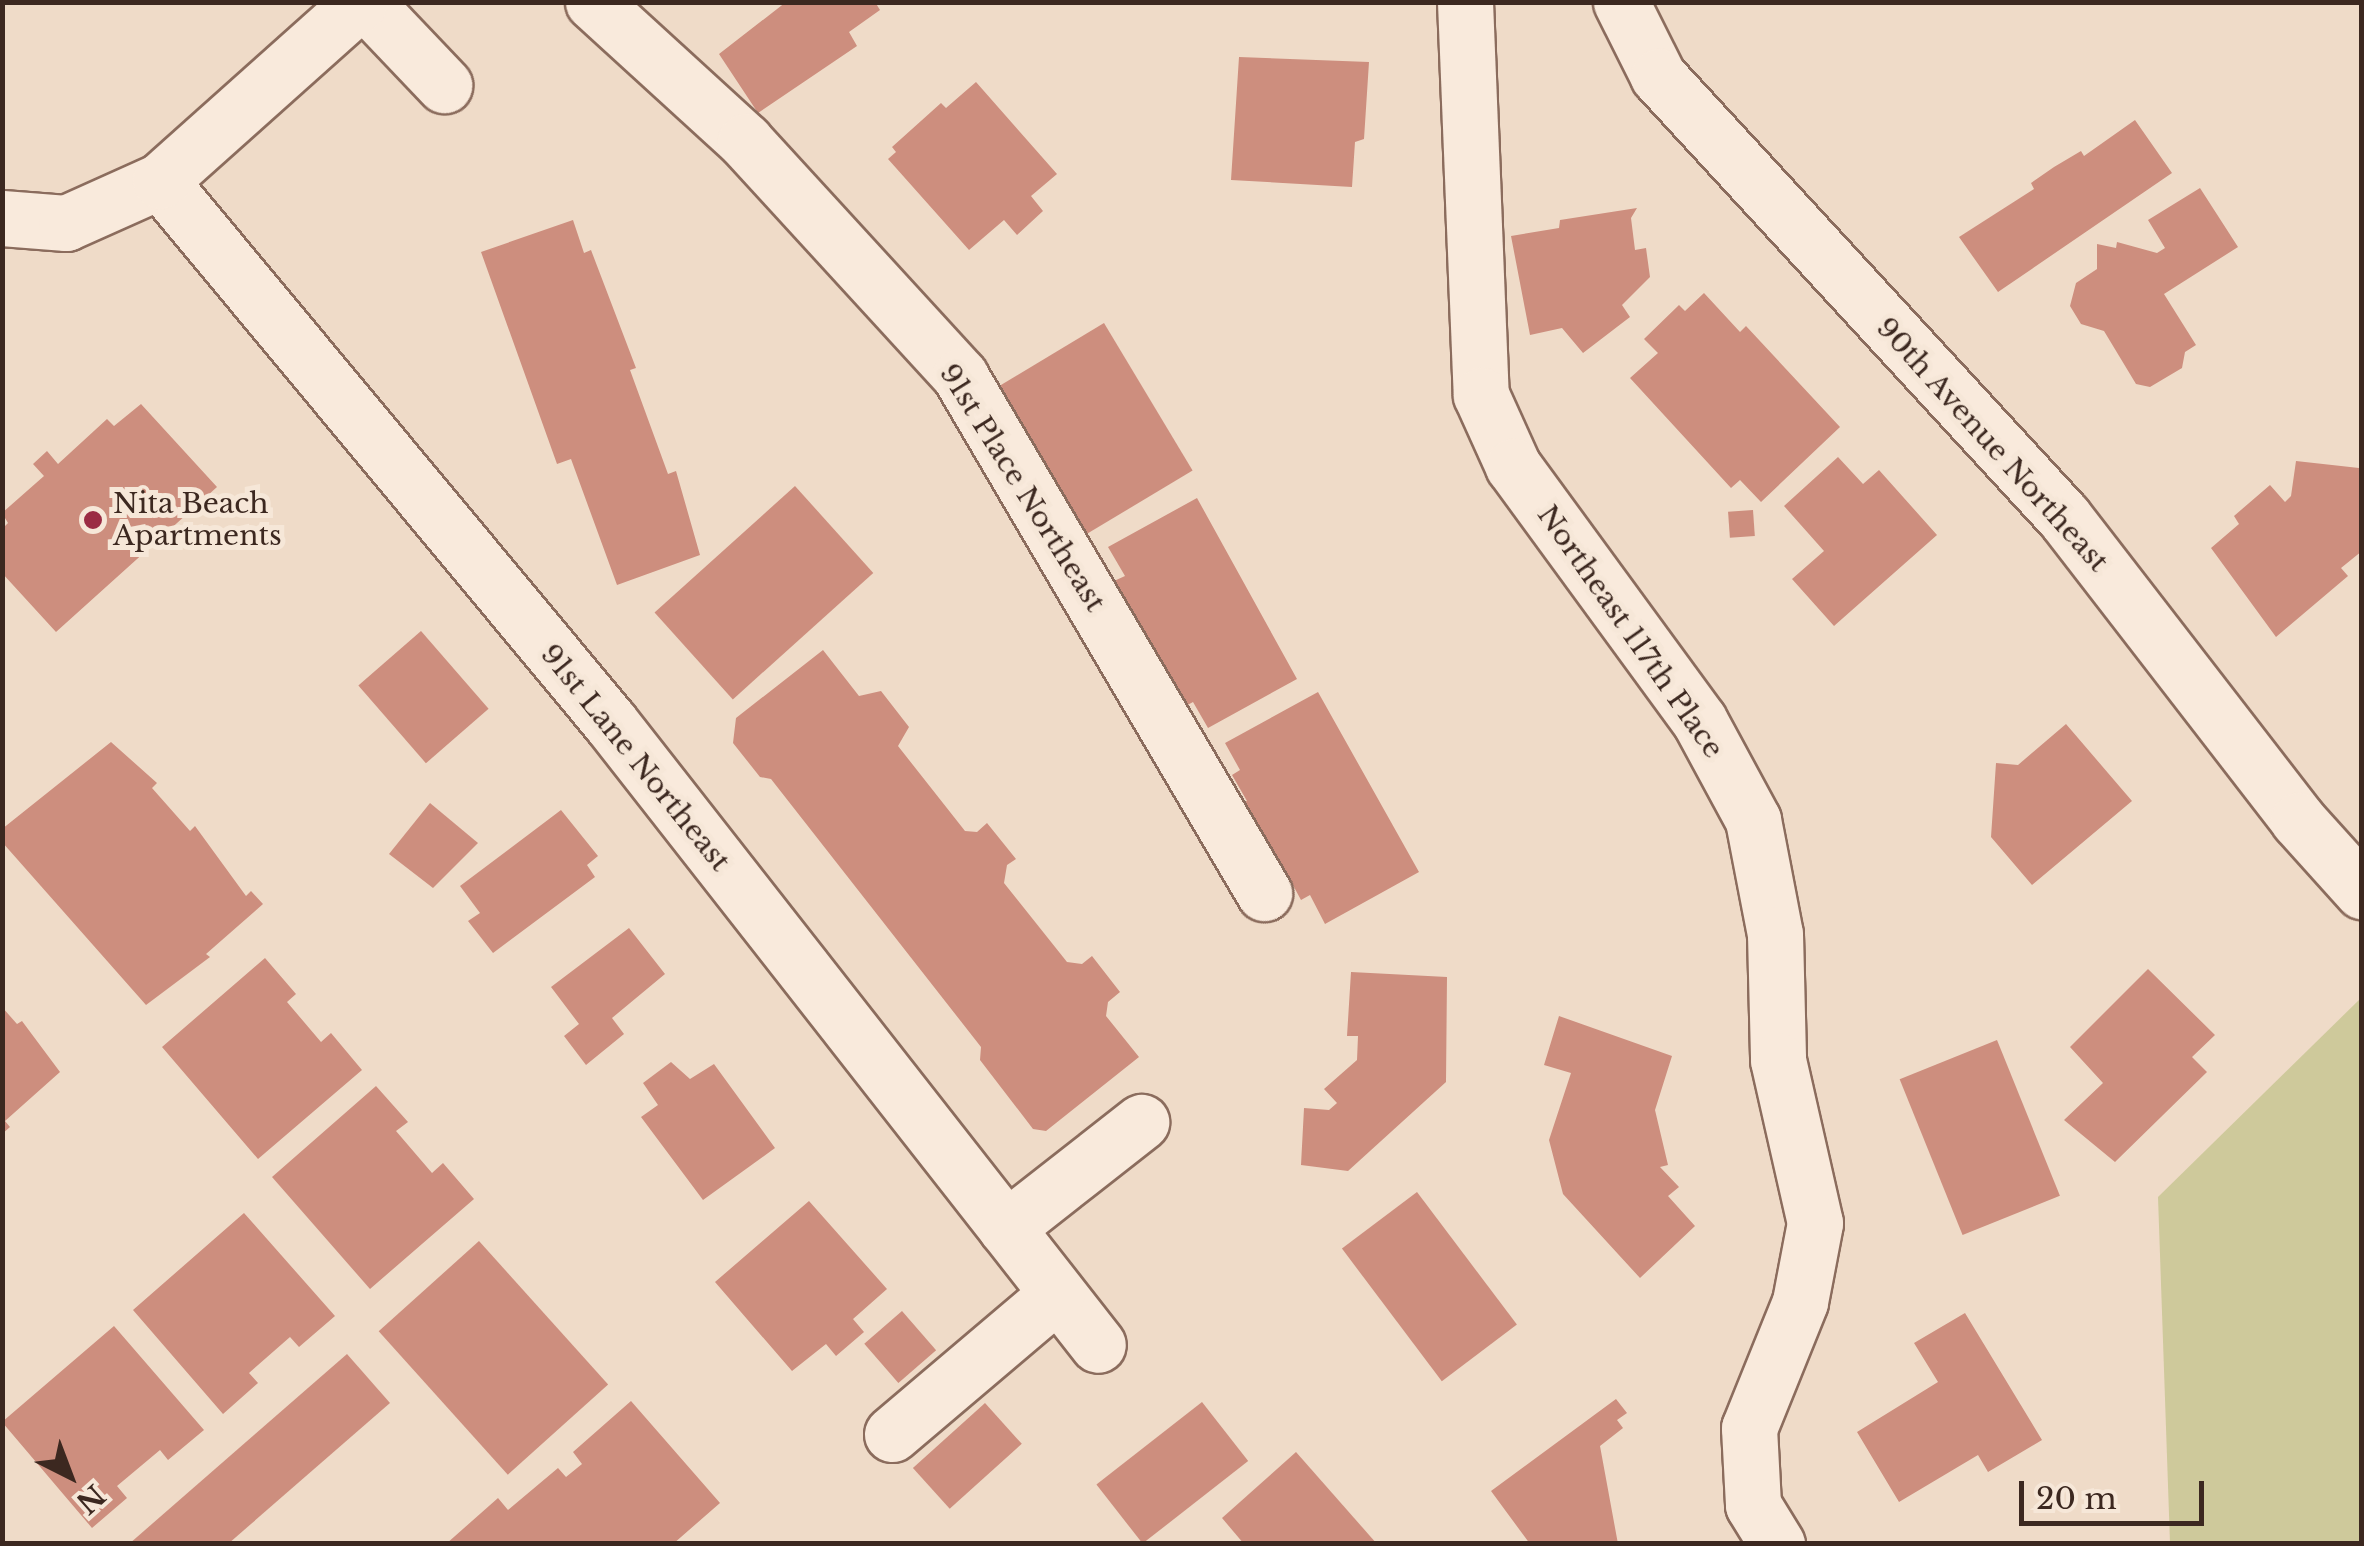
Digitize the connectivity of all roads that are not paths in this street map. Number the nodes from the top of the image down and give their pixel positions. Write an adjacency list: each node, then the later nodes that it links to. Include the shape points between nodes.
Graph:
1 (362, 2): 5 (street); 6 (street)
2 (593, 2): 9 (street, 91st Place Northeast, via 745,141 960,376)
3 (1465, 2): 15 (street, Northeast 117th Place, via 1482,395 1513,466 1698,720 1753,820 1774,934 1778,1060 1814,1223 1800,1302 1749,1428 1753,1505)
4 (1620, 2): 8 (street, 90th Avenue Northeast, via 1658,76 2064,517 2298,820)
5 (444, 85)
6 (160, 181): 7 (street, via 66,223); 11 (street, 91st Lane Northeast, via 610,722)
7 (4, 222)
8 (2362, 891)
9 (1264, 893)
10 (1141, 1122): 11 (street)
11 (1006, 1228): 12 (street, 91st Lane Northeast)
12 (1057, 1294): 13 (street, 91st Lane Northeast); 14 (street)
13 (1098, 1344)
14 (892, 1434)
15 (1777, 1544)

